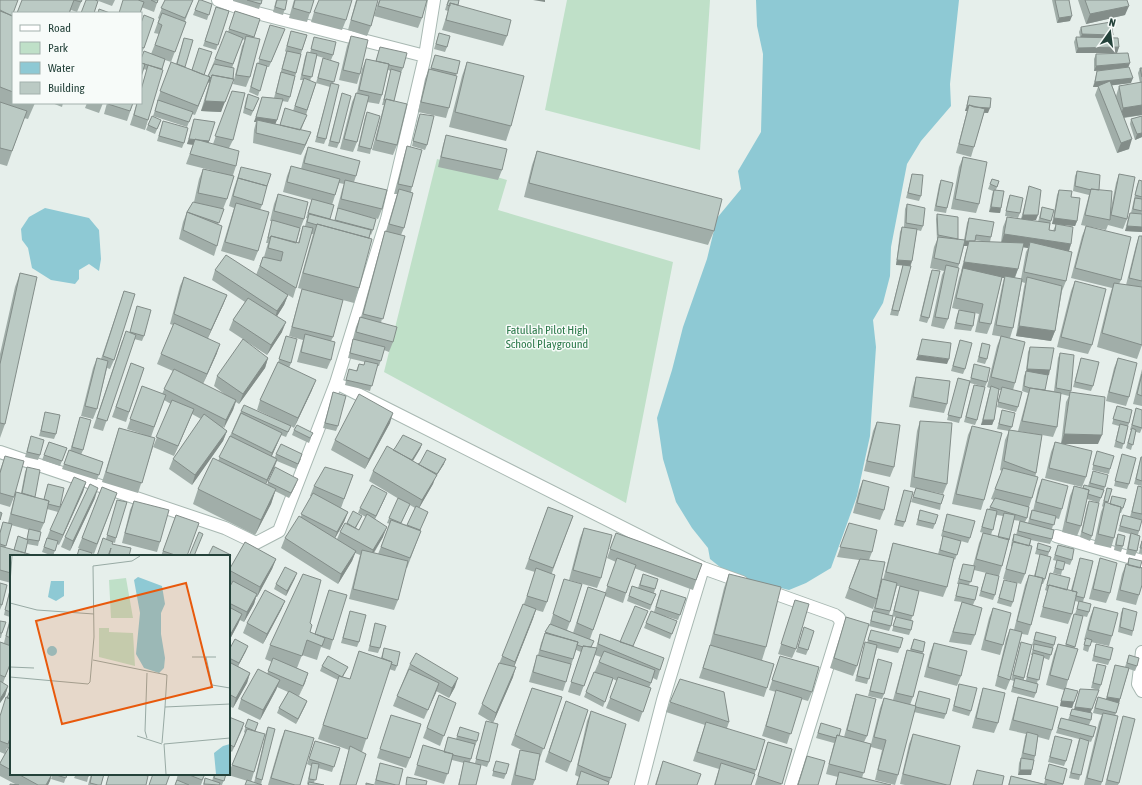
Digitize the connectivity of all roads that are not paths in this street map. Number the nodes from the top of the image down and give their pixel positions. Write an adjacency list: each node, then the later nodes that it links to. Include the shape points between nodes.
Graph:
1 (218, 0): 3 (street, via 245,10)
2 (434, 0): 3 (street)
3 (425, 56): 4 (street, via 387,219)
4 (336, 383): 5 (street, via 279,531 256,543 224,528); 8 (street)
5 (0, 452)
6 (1056, 536): 7 (street)
7 (1142, 561)
8 (703, 568): 11 (street, via 663,700); 12 (street, via 839,618 841,623)
9 (1142, 652): 10 (street, via 1138,684)
10 (1142, 691)
11 (641, 785)
12 (791, 785)

